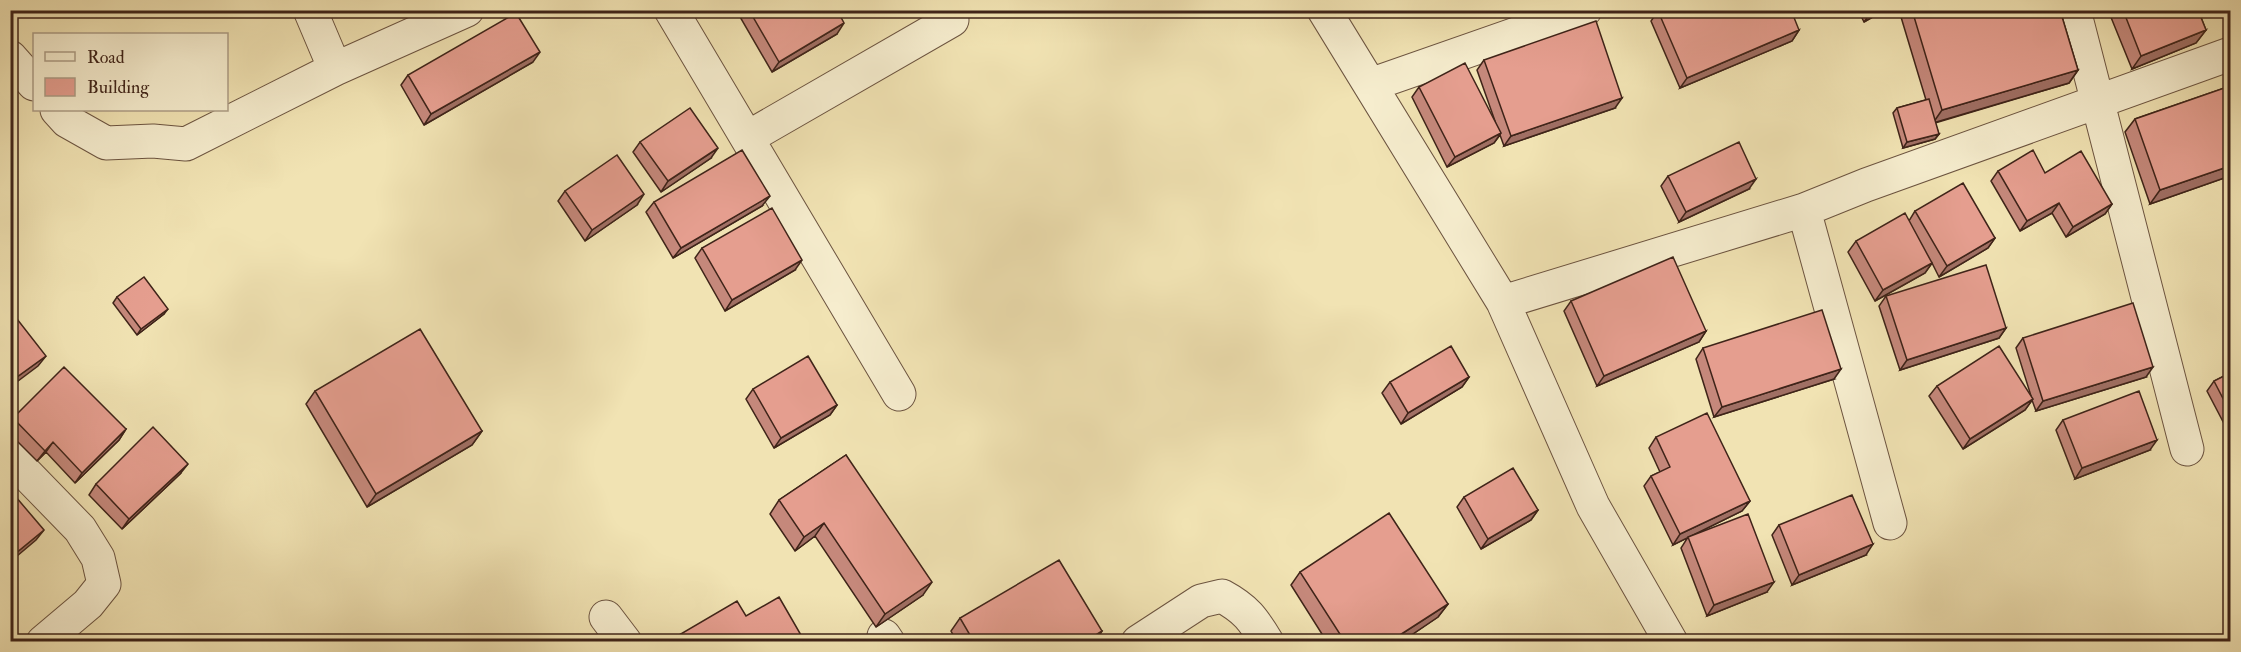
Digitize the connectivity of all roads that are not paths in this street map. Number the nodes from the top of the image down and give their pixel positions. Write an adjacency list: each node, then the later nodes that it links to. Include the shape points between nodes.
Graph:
1 (310, 10): 10 (street)
2 (467, 10): 10 (street)
3 (671, 10): 15 (street)
4 (1324, 10): 12 (street)
5 (1584, 10): 12 (street)
6 (2074, 10): 13 (street)
7 (952, 20): 15 (street)
8 (2230, 54): 13 (street)
9 (10, 57): 11 (street)
10 (335, 69): 14 (street, via 186,144 106,143 67,122)
11 (33, 83)
12 (1370, 85): 17 (street)
13 (2098, 102): 16 (street); 19 (street)
14 (58, 111)
15 (747, 138): 18 (street)
16 (1804, 210): 17 (street); 21 (street)
17 (1503, 302): 25 (street, via 1593,507)
18 (899, 394)
19 (2187, 449)
20 (10, 458): 22 (street, via 80,530 98,558 104,584 88,604)
21 (1890, 523)
22 (43, 642)
23 (1138, 642): 24 (street, via 1201,601 1222,596 1240,605)
24 (1267, 642)
25 (1671, 642)

